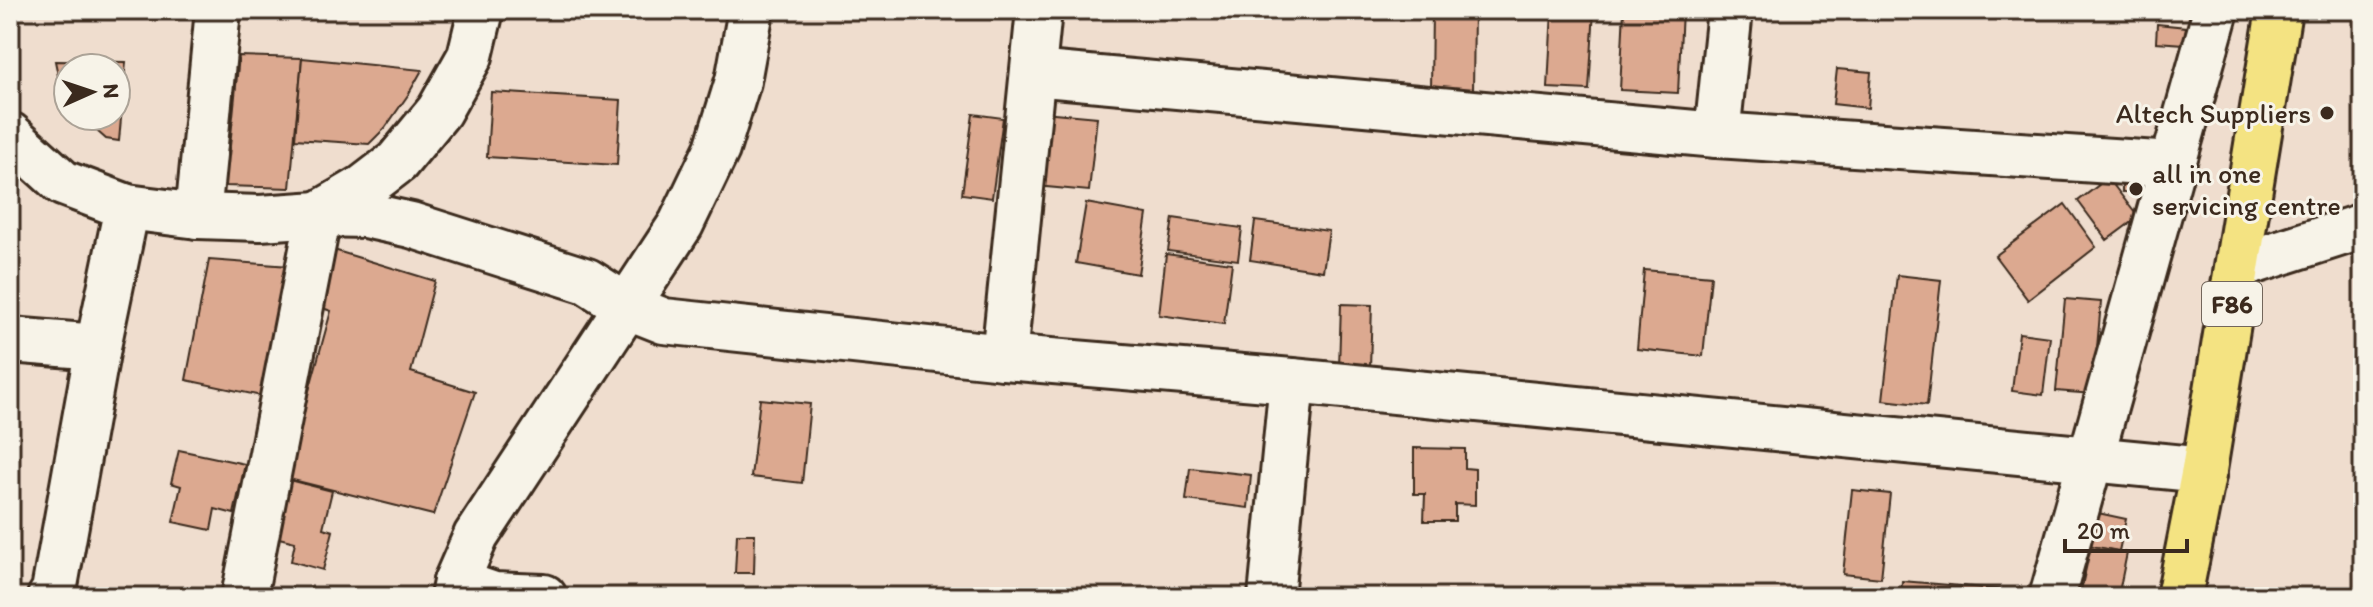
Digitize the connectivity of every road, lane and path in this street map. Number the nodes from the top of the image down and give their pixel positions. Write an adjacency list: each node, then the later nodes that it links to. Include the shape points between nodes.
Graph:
1 (218, 10): 14 (street)
2 (481, 10): 13 (street, via 470,56 439,111 397,162)
3 (751, 10): 17 (street, via 738,81 717,149 681,224)
4 (1039, 10): 8 (street)
5 (1730, 10): 10 (street)
6 (2216, 10): 11 (street)
7 (2279, 10): 16 (main road, F86)
8 (1033, 73): 10 (street); 20 (street)
9 (10, 135): 12 (street, via 63,183)
10 (1717, 135): 11 (street)
11 (2173, 165): 22 (street)
12 (127, 207): 14 (street); 19 (street)
13 (319, 214): 14 (street); 17 (street, via 365,215 411,225 587,281); 26 (street)
14 (198, 216)
15 (2363, 226): 16 (street)
16 (2239, 266): 23 (main road, F86)
17 (626, 306): 20 (street, via 664,321); 24 (street, via 476,536)
18 (10, 340): 19 (street)
19 (98, 347): 25 (street)
20 (1004, 357): 21 (street)
21 (1292, 381): 22 (street); 28 (street)
22 (2090, 460): 23 (street); 29 (street)
23 (2204, 470): 30 (main road, F86)
24 (454, 589): 27 (street)
25 (50, 597)
26 (244, 597)
27 (544, 597)
28 (1271, 597)
29 (2052, 597)
30 (2179, 597)

